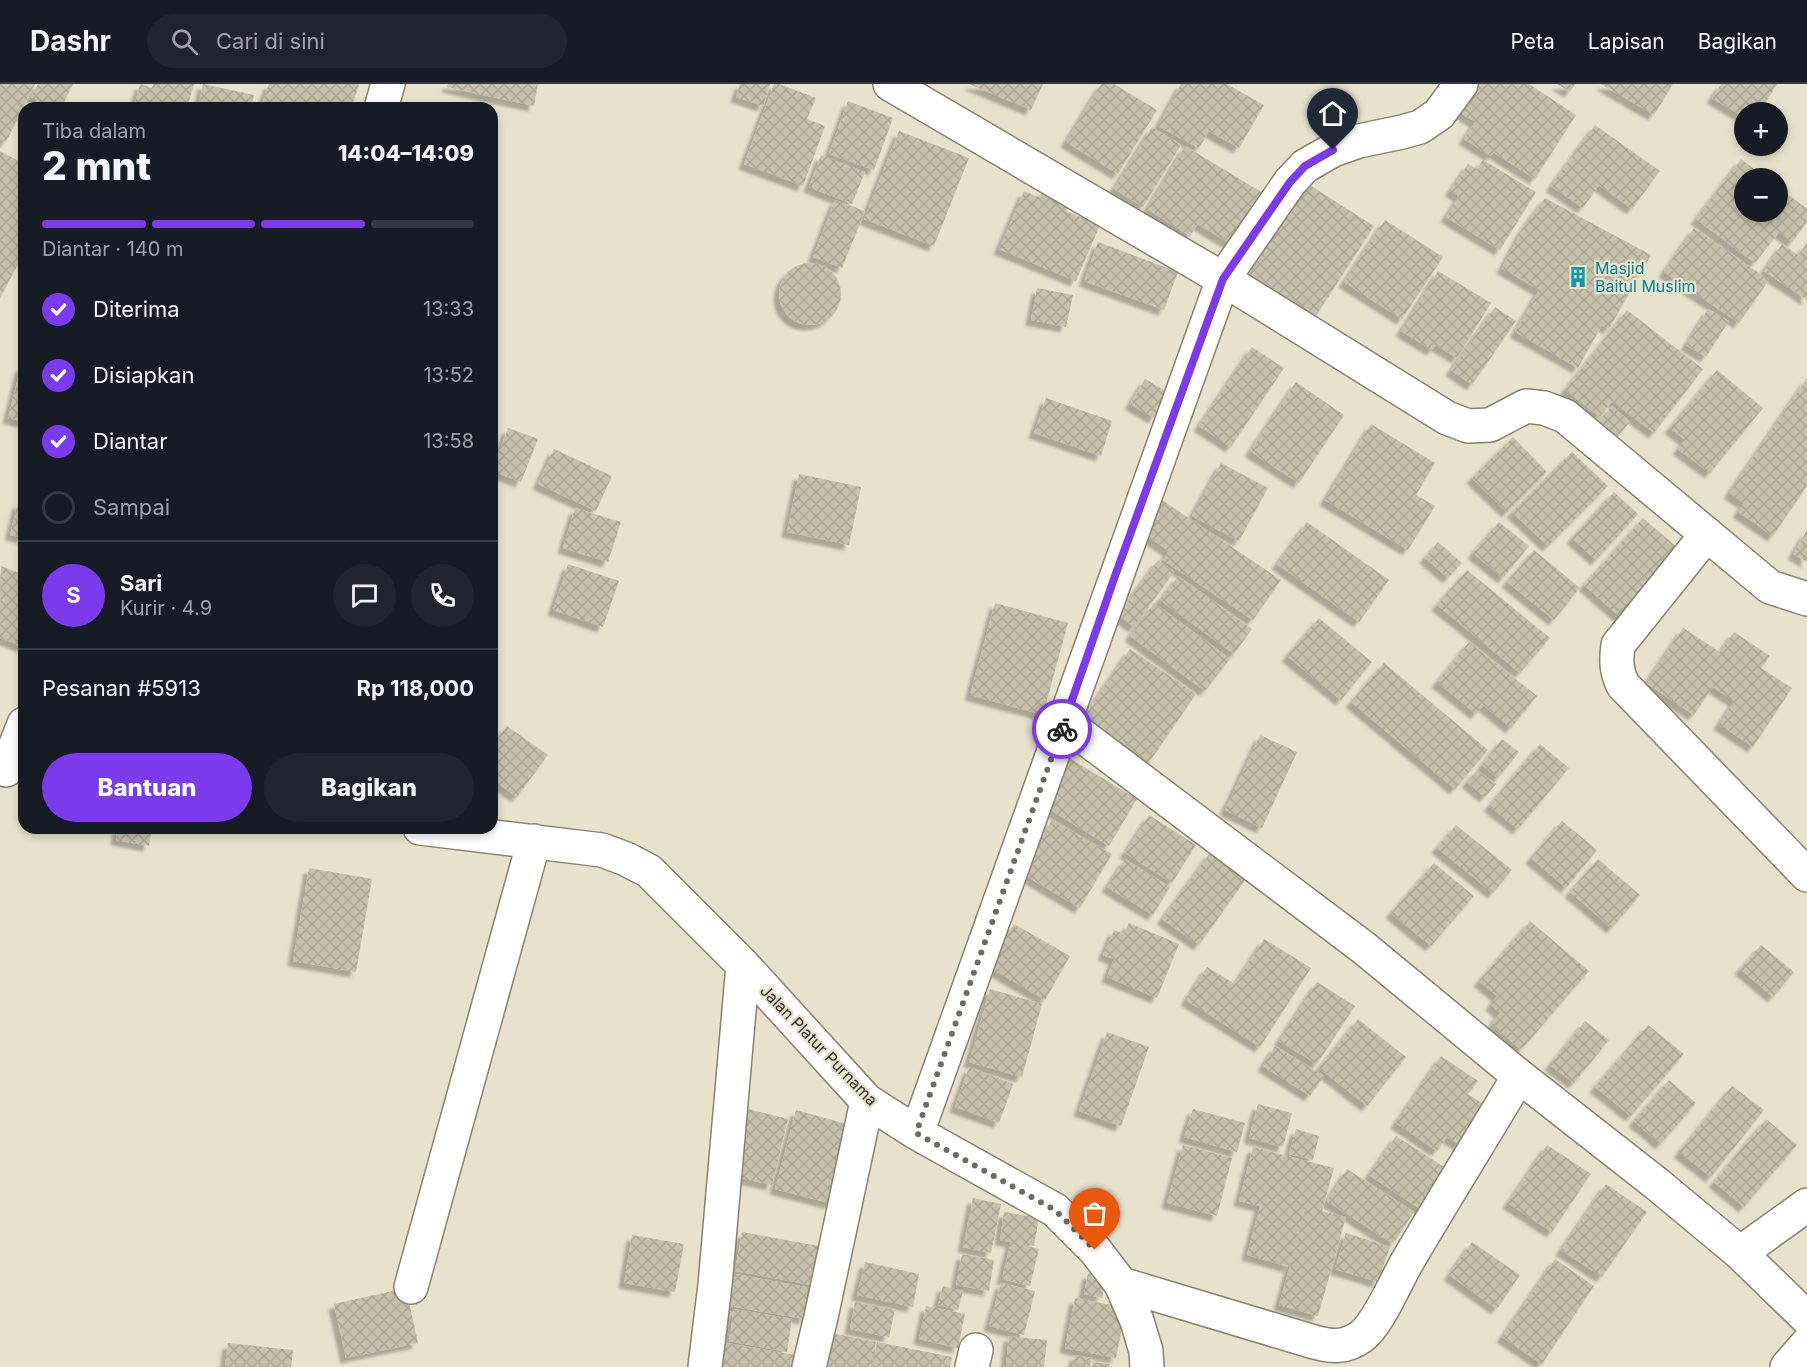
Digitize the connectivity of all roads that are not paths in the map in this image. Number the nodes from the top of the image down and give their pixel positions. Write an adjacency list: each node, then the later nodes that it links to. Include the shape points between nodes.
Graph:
1 (388, 84): 4 (street)
2 (890, 84): 5 (street)
3 (1461, 84): 5 (street, via 1439,114 1420,127 1359,141 1305,166)
4 (383, 102)
5 (1223, 279): 6 (street, via 1446,418 1468,426 1490,425 1526,406 1565,416); 8 (street)
6 (1707, 534): 7 (street, via 1770,587); 13 (street, via 1618,645 1617,675 1623,686)
7 (1807, 599)
8 (1064, 722): 15 (street, via 1364,948); 17 (street)
9 (18, 744): 10 (street)
10 (10, 771)
11 (473, 834): 12 (street, Jalan Platur Purnama)
12 (534, 841): 14 (street, Jalan Platur Purnama, via 602,850 648,871); 21 (street)
13 (1807, 875)
14 (743, 965): 16 (street, Jalan Platur Purnama); 25 (street, via 716,1285)
15 (1519, 1076): 19 (street); 24 (street)
16 (867, 1101): 17 (street, Jalan Platur Purnama); 26 (street)
17 (916, 1133): 20 (street, Jalan Platur Purnama, via 1055,1210 1095,1250)
18 (1807, 1206): 19 (street)
19 (1740, 1253): 22 (street)
20 (1121, 1284): 24 (street, via 1332,1346); 27 (street, Jalan Platur Purnama, via 1137,1321)
21 (411, 1287)
22 (1807, 1318)
23 (1807, 1344): 28 (street)
24 (1351, 1356)
25 (705, 1367)
26 (809, 1367)
27 (1147, 1367)
28 (1787, 1367)

